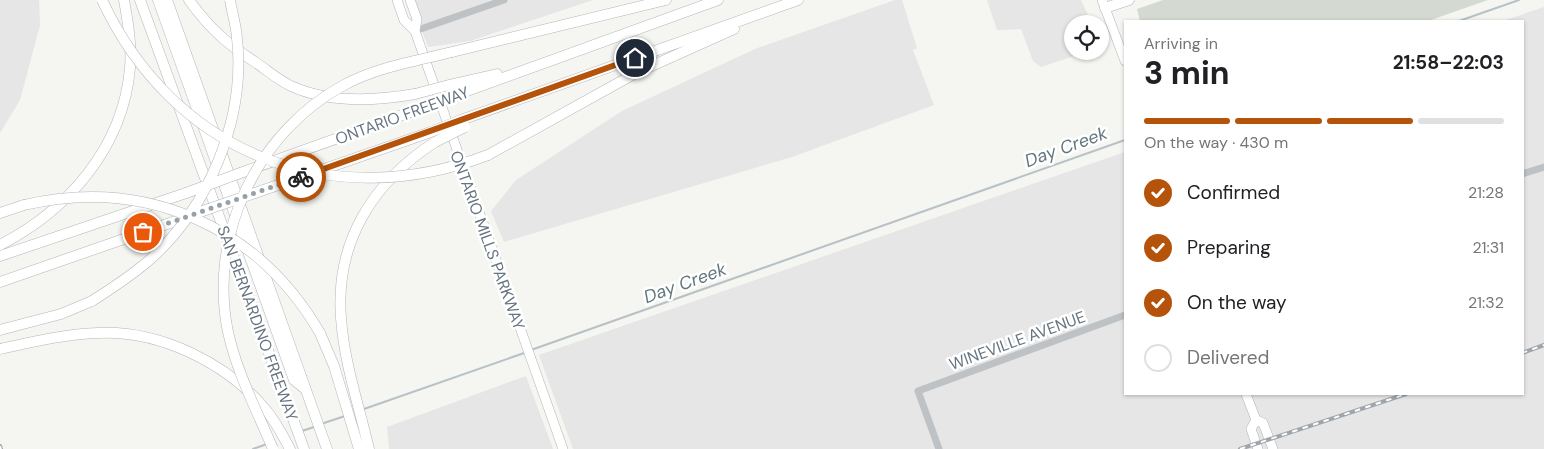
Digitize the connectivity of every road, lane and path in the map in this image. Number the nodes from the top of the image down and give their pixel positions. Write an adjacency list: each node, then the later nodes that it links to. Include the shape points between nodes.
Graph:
1 (102, 0): 16 (highway, bridge, via 144,70 170,98 208,128 267,159 321,174 370,179 441,171 488,156 636,73)
2 (124, 0): 24 (highway, via 130,68 124,101 110,137 76,190 37,224)
3 (140, 0): 36 (highway, SAN BERNARDINO FREEWAY)
4 (158, 0): 30 (highway, via 294,380)
5 (168, 0): 30 (highway, SAN BERNARDINO FREEWAY)
6 (189, 0): 19 (highway, bridge, via 224,42 291,86 352,99 386,99 415,94)
7 (230, 0): 28 (highway, bridge, via 237,38 238,78 221,154 196,204 169,240 146,263 92,300 61,314)
8 (397, 0): 17 (main road, ONTARIO MILLS PARKWAY, via 404,20)
9 (410, 0): 17 (main road, ONTARIO MILLS PARKWAY, via 416,19)
10 (504, 0): 17 (street)
11 (666, 0): 34 (highway, bridge, via 366,75 322,98 286,129 244,191 229,236 225,260 225,312 232,348)
12 (718, 0): 19 (highway, ONTARIO FREEWAY)
13 (798, 0): 16 (highway, ONTARIO FREEWAY)
14 (1129, 0): 15 (highway)
15 (1104, 4): 18 (main road)
16 (777, 7): 20 (highway, ONTARIO FREEWAY, via 510,102)
17 (415, 31): 39 (main road, ONTARIO MILLS PARKWAY)
18 (1124, 58)
19 (536, 65): 25 (highway, ONTARIO FREEWAY, bridge, via 186,193)
20 (463, 124): 26 (highway, ONTARIO FREEWAY, bridge, via 428,133); 38 (highway, bridge, via 410,159 382,188 362,217 349,248 341,284 341,317)
21 (1544, 167): 22 (street)
22 (1524, 173)
23 (0, 213): 37 (highway, bridge, via 24,205 73,197 122,198 170,208 202,221 244,246 272,269 320,333 334,366)
24 (0, 245)
25 (0, 256)
26 (0, 282)
27 (1124, 315): 40 (street, WINEVILLE AVENUE, via 918,391)
28 (0, 330)
29 (0, 348): 35 (highway, via 99,332 155,340 199,356 227,373 266,410)
30 (306, 389): 33 (highway, SAN BERNARDINO FREEWAY)
31 (1246, 395): 32 (main road)
32 (1256, 420): 41 (main road, via 1250,429); 42 (main road, via 1263,423)
33 (326, 446)
34 (273, 449)
35 (290, 449)
36 (304, 449)
37 (359, 449)
38 (369, 449)
39 (563, 449)
40 (939, 449)
41 (1258, 449)
42 (1273, 449)

